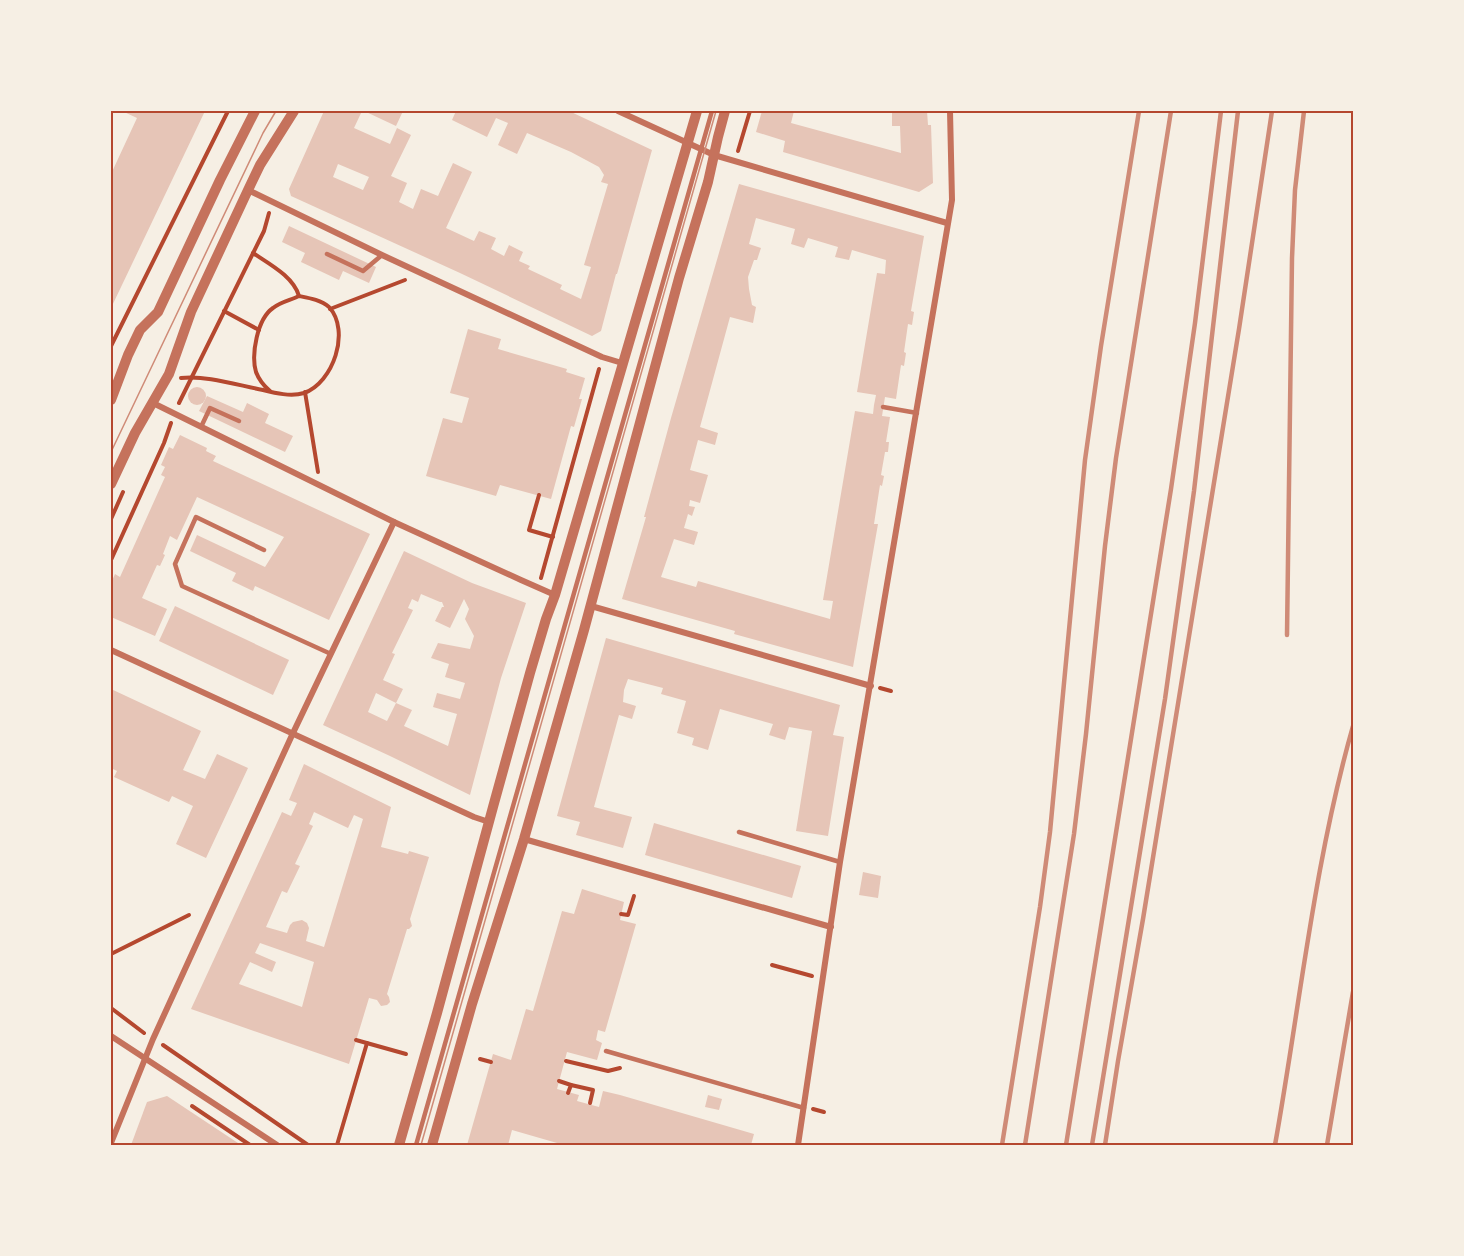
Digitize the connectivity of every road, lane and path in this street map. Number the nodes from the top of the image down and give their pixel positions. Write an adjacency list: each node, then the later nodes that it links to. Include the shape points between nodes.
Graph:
1 (228, 111): 25 (path)
2 (255, 111): 31 (street, via 158,312 140,330)
3 (294, 111): 14 (street)
4 (618, 111): 10 (street)
5 (697, 111): 10 (street)
6 (712, 111): 11 (lane)
7 (725, 111): 13 (street)
8 (750, 111): 12 (path)
9 (950, 111): 16 (street, via 952,200)
10 (688, 144): 11 (street); 26 (street)
11 (701, 149): 13 (street); 88 (lane)
12 (739, 149)
13 (714, 155): 16 (street); 47 (street)
14 (248, 190): 19 (street); 32 (street)
15 (268, 213): 17 (path)
16 (947, 223): 34 (street)
17 (253, 253): 21 (path, via 291,281); 23 (path)
18 (327, 254): 19 (lane, via 363,271)
19 (382, 255): 20 (street)
20 (421, 272): 22 (path); 26 (street)
21 (299, 296): 22 (path); 24 (path, via 274,307)
22 (330, 309): 30 (path, via 337,329 335,358 321,382)
23 (224, 312): 24 (path); 35 (path)
24 (259, 330): 29 (path, via 255,367)
25 (111, 346)
26 (622, 363): 46 (street)
27 (599, 368): 42 (path)
28 (196, 376): 29 (path)
29 (270, 392): 30 (path)
30 (305, 392): 39 (path)
31 (112, 394)
32 (153, 403): 35 (street); 38 (street)
33 (884, 407): 34 (lane)
34 (917, 413): 50 (street)
35 (174, 414): 37 (street); 44 (path, via 165,443)
36 (239, 421): 37 (lane, via 210,408)
37 (201, 428): 39 (street)
38 (111, 484)
39 (320, 486): 41 (street)
40 (539, 495): 42 (path, via 529,530)
41 (394, 522): 46 (street); 49 (street)
42 (553, 537): 45 (path)
43 (264, 550): 49 (lane, via 196,517 174,564 182,586)
44 (111, 560)
45 (541, 578)
46 (555, 595): 52 (street)
47 (591, 606): 50 (street); 54 (street)
48 (111, 650): 51 (street)
49 (331, 654): 51 (street)
50 (871, 686): 55 (street)
51 (293, 733): 52 (street); 71 (street)
52 (489, 822): 87 (street)
53 (739, 831): 55 (lane)
54 (524, 839): 59 (street); 89 (street)
55 (840, 862): 59 (street)
56 (634, 896): 57 (path, via 628,915)
57 (621, 914)
58 (189, 915): 60 (path)
59 (831, 927): 62 (street)
60 (111, 954)
61 (772, 965): 62 (path)
62 (822, 979): 81 (street)
63 (111, 1008): 64 (path)
64 (135, 1027)
65 (111, 1036): 71 (street)
66 (356, 1040): 67 (path)
67 (367, 1043): 70 (path); 86 (path)
68 (163, 1045): 85 (path)
69 (606, 1052): 81 (lane)
70 (406, 1054)
71 (145, 1059): 82 (street); 84 (street)
72 (480, 1059): 74 (path)
73 (566, 1061): 75 (path, via 608,1071)
74 (491, 1062)
75 (629, 1071)
76 (559, 1081): 77 (path)
77 (571, 1084): 78 (path); 79 (path, via 594,1090)
78 (568, 1093)
79 (590, 1103)
80 (189, 1104): 83 (path)
81 (804, 1108): 90 (street)
82 (111, 1143)
83 (250, 1145)
84 (278, 1145)
85 (308, 1145)
86 (337, 1145)
87 (399, 1145)
88 (416, 1145)
89 (432, 1145)
90 (798, 1145)

